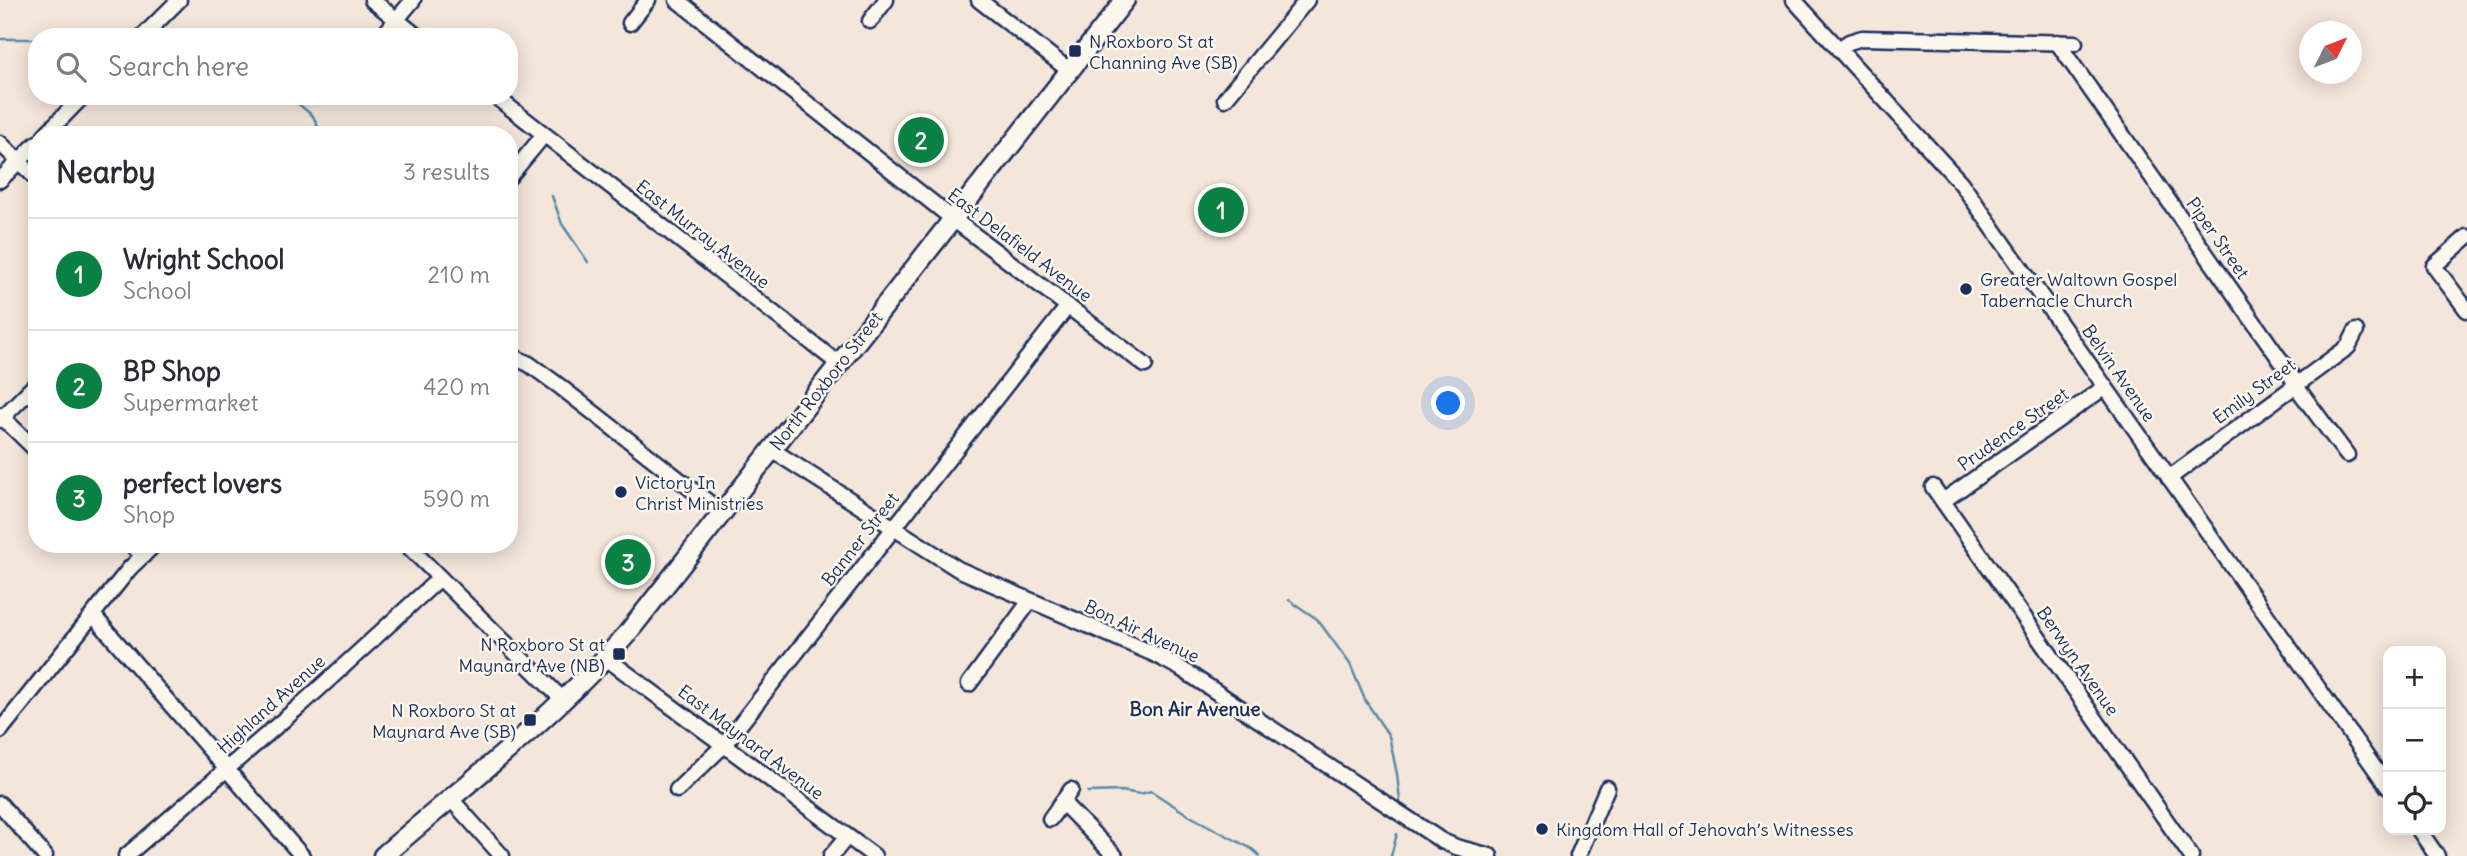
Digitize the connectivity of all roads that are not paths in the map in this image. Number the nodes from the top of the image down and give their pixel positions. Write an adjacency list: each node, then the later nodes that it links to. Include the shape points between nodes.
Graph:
1 (179, 0): 14 (street)
2 (373, 0): 11 (street)
3 (413, 0): 11 (street)
4 (648, 0): 13 (street)
5 (677, 0): 32 (street, East Delafield Avenue)
6 (886, 0): 12 (street)
7 (979, 0): 20 (street)
8 (1125, 0): 20 (main road, North Roxboro Street)
9 (1307, 0): 21 (street)
10 (1794, 0): 19 (street, Belvin Avenue)
11 (397, 21): 15 (street); 16 (street)
12 (870, 21)
13 (630, 23)
14 (151, 28)
15 (390, 28)
16 (406, 28)
17 (2057, 43): 18 (street); 19 (street, via 1862,38); 40 (street, Piper Street)
18 (2075, 43)
19 (1839, 49): 41 (street, Belvin Avenue, via 1961,183)
20 (1070, 71): 32 (main road, North Roxboro Street)
21 (1225, 99)
22 (74, 105): 24 (street)
23 (506, 105): 25 (street, East Murray Avenue)
24 (54, 126)
25 (543, 136): 29 (street); 38 (street, East Murray Avenue)
26 (0, 143): 28 (street)
27 (28, 152): 28 (street)
28 (19, 161): 30 (street); 31 (street)
29 (518, 166)
30 (28, 170)
31 (0, 180)
32 (953, 219): 34 (street, East Delafield Avenue); 38 (main road, North Roxboro Street)
33 (2467, 237): 35 (street, via 2434,266)
34 (1068, 306): 39 (street, East Delafield Avenue); 51 (street, Banner Street)
35 (2467, 310)
36 (2356, 331): 40 (street, Emily Street, via 2348,347)
37 (518, 359): 50 (street)
38 (839, 364): 45 (main road, North Roxboro Street)
39 (1145, 365)
40 (2295, 385): 46 (street, Piper Street); 47 (street, Emily Street)
41 (2105, 387): 47 (street, Belvin Avenue); 49 (street, Prudence Street)
42 (28, 392): 43 (street)
43 (1, 417): 44 (street)
44 (28, 442)
45 (772, 450): 50 (main road, North Roxboro Street); 51 (street, Bon Air Avenue)
46 (2347, 456)
47 (2169, 478): 65 (street, Belvin Avenue)
48 (1933, 487): 49 (street, Berwyn Avenue)
49 (1943, 502): 83 (street, Berwyn Avenue)
50 (722, 513): 59 (main road, North Roxboro Street)
51 (894, 527): 57 (street, Bon Air Avenue, via 958,569); 63 (street, Banner Street)
52 (140, 553): 55 (street)
53 (146, 553): 55 (street)
54 (415, 553): 56 (street)
55 (143, 556): 58 (street)
56 (440, 578): 61 (street); 64 (street, Highland Avenue)
57 (1030, 601): 60 (street); 81 (street, Bon Air Avenue, via 1180,668 1442,841)
58 (93, 615): 62 (street); 64 (street)
59 (606, 658): 61 (main road, North Roxboro Street); 63 (street, East Maynard Avenue)
60 (969, 684)
61 (563, 700): 68 (main road, North Roxboro Street)
62 (0, 732)
63 (723, 746): 67 (street, Banner Street); 72 (street, East Maynard Avenue)
64 (226, 770): 74 (street, Highland Avenue); 75 (street)
65 (2383, 780)
66 (1607, 788): 82 (street)
67 (677, 790)
68 (450, 798): 76 (main road, North Roxboro Street); 77 (street)
69 (0, 804): 73 (street)
70 (1050, 819): 80 (street, via 1067,796)
71 (2422, 835): 84 (street)
72 (847, 836): 78 (street); 79 (street, East Maynard Avenue)
73 (45, 856)
74 (126, 856)
75 (302, 856)
76 (383, 856)
77 (502, 856)
78 (831, 856)
79 (874, 856)
80 (1115, 856)
81 (1490, 856)
82 (1578, 856)
83 (2191, 856)
84 (2437, 856)

